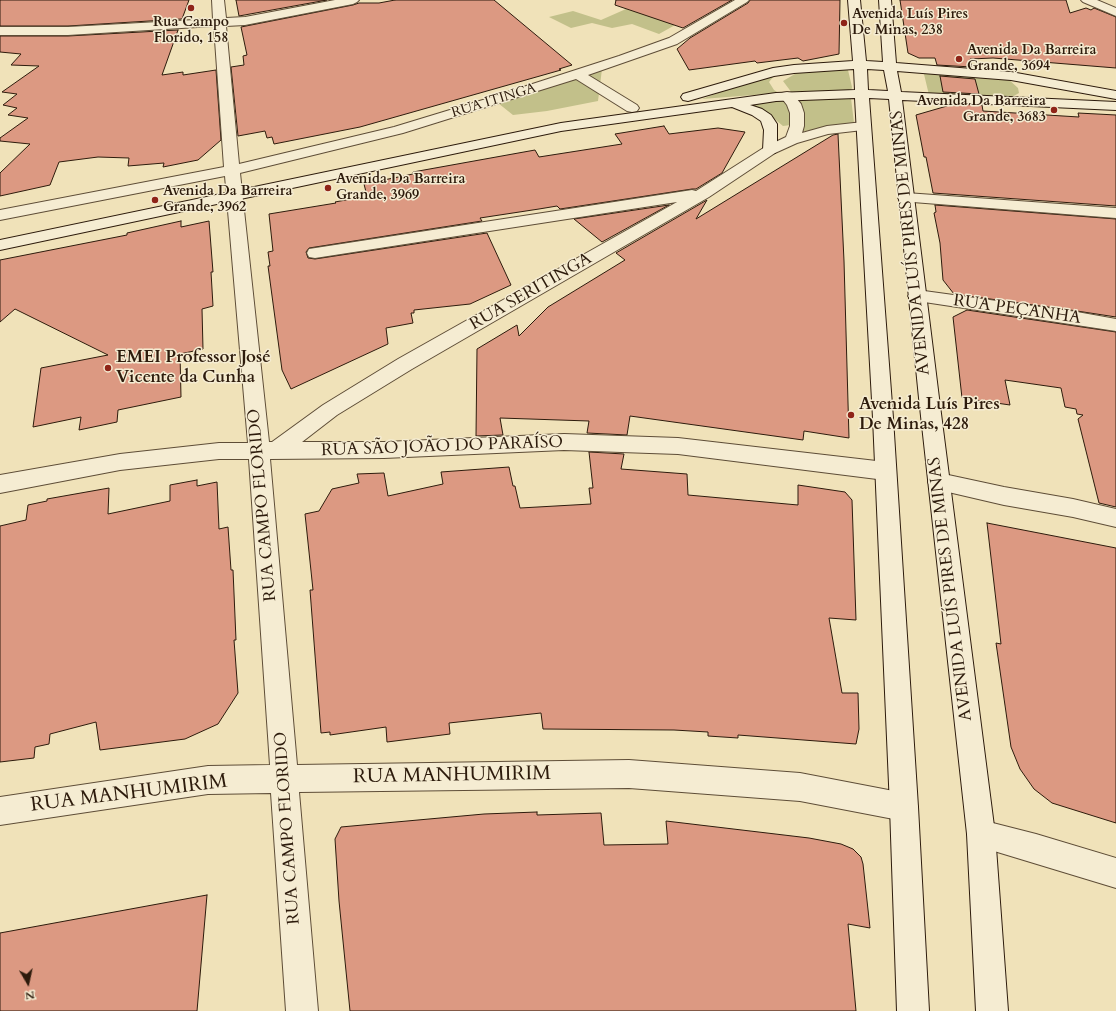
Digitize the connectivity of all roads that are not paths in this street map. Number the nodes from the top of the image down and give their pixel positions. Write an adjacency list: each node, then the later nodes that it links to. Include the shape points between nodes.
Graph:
1 (218, 0): 8 (street, RUA CAMPO FLORIDO)
2 (353, 0): 8 (street, via 246,21)
3 (744, 0): 13 (street, RUA ITINGA, via 673,41)
4 (854, 0): 10 (street, AVENIDA LUÍS PIRES DE MINAS)
5 (885, 0): 11 (street, AVENIDA LUÍS PIRES DE MINAS)
6 (1087, 0): 7 (street)
7 (1116, 12)
8 (220, 22): 9 (street, via 68,31); 27 (street, RUA CAMPO FLORIDO)
9 (0, 31)
10 (860, 65): 11 (street); 12 (street); 15 (street, AVENIDA LUÍS PIRES DE MINAS)
11 (890, 66): 14 (street); 16 (street, AVENIDA LUÍS PIRES DE MINAS)
12 (794, 69): 18 (street, via 780,75 776,80 777,87); 22 (street, via 754,77 699,95)
13 (577, 74): 22 (street); 27 (street, RUA ITINGA, via 398,130)
14 (1011, 76): 17 (street); 19 (street, via 1023,85 1026,94)
15 (862, 94): 16 (street); 18 (street); 23 (street, AVENIDA LUÍS PIRES DE MINAS)
16 (895, 95): 19 (street); 30 (street, AVENIDA LUÍS PIRES DE MINAS)
17 (1116, 95)
18 (787, 96): 20 (street); 25 (street, via 797,113 797,126)
19 (1010, 101): 21 (street)
20 (733, 103): 24 (street); 26 (street, via 766,118 772,130)
21 (1116, 106)
22 (632, 108): 24 (street, via 582,119)
23 (863, 126): 25 (street, RUA SERITINGA, via 827,130); 38 (street, AVENIDA LUÍS PIRES DE MINAS)
24 (561, 127): 29 (street)
25 (792, 140): 26 (street, RUA SERITINGA)
26 (770, 150): 28 (street, RUA SERITINGA)
27 (232, 170): 29 (street, RUA CAMPO FLORIDO); 32 (street, RUA ITINGA)
28 (703, 194): 34 (street); 37 (street, RUA SERITINGA, via 405,364)
29 (234, 196): 33 (street); 37 (street, RUA CAMPO FLORIDO)
30 (906, 198): 31 (street); 35 (street, AVENIDA LUÍS PIRES DE MINAS)
31 (1116, 213)
32 (0, 215)
33 (0, 245)
34 (315, 253)
35 (917, 296): 36 (street, RUA PEÇANHA, via 1077,318); 39 (street, AVENIDA LUÍS PIRES DE MINAS)
36 (1116, 326)
37 (267, 451): 38 (street, RUA SÃO JOÃO DO PARAÍSO, via 384,450 564,442 678,446); 40 (street, RUA SÃO JOÃO DO PARAÍSO, via 219,451 120,462); 42 (street, RUA CAMPO FLORIDO)
38 (886, 471): 43 (street, AVENIDA LUÍS PIRES DE MINAS)
39 (939, 482): 41 (street); 45 (street, AVENIDA LUÍS PIRES DE MINAS)
40 (0, 484)
41 (1116, 518)
42 (284, 779): 43 (street, RUA MANHUMIRIM, via 629,774 800,787); 44 (street, RUA MANHUMIRIM, via 208,780); 47 (street, RUA CAMPO FLORIDO)
43 (904, 807): 48 (street, AVENIDA LUÍS PIRES DE MINAS)
44 (0, 811)
45 (981, 834): 46 (street); 49 (street, AVENIDA LUÍS PIRES DE MINAS)
46 (1116, 873)
47 (302, 1011)
48 (913, 1011)
49 (992, 1011)

